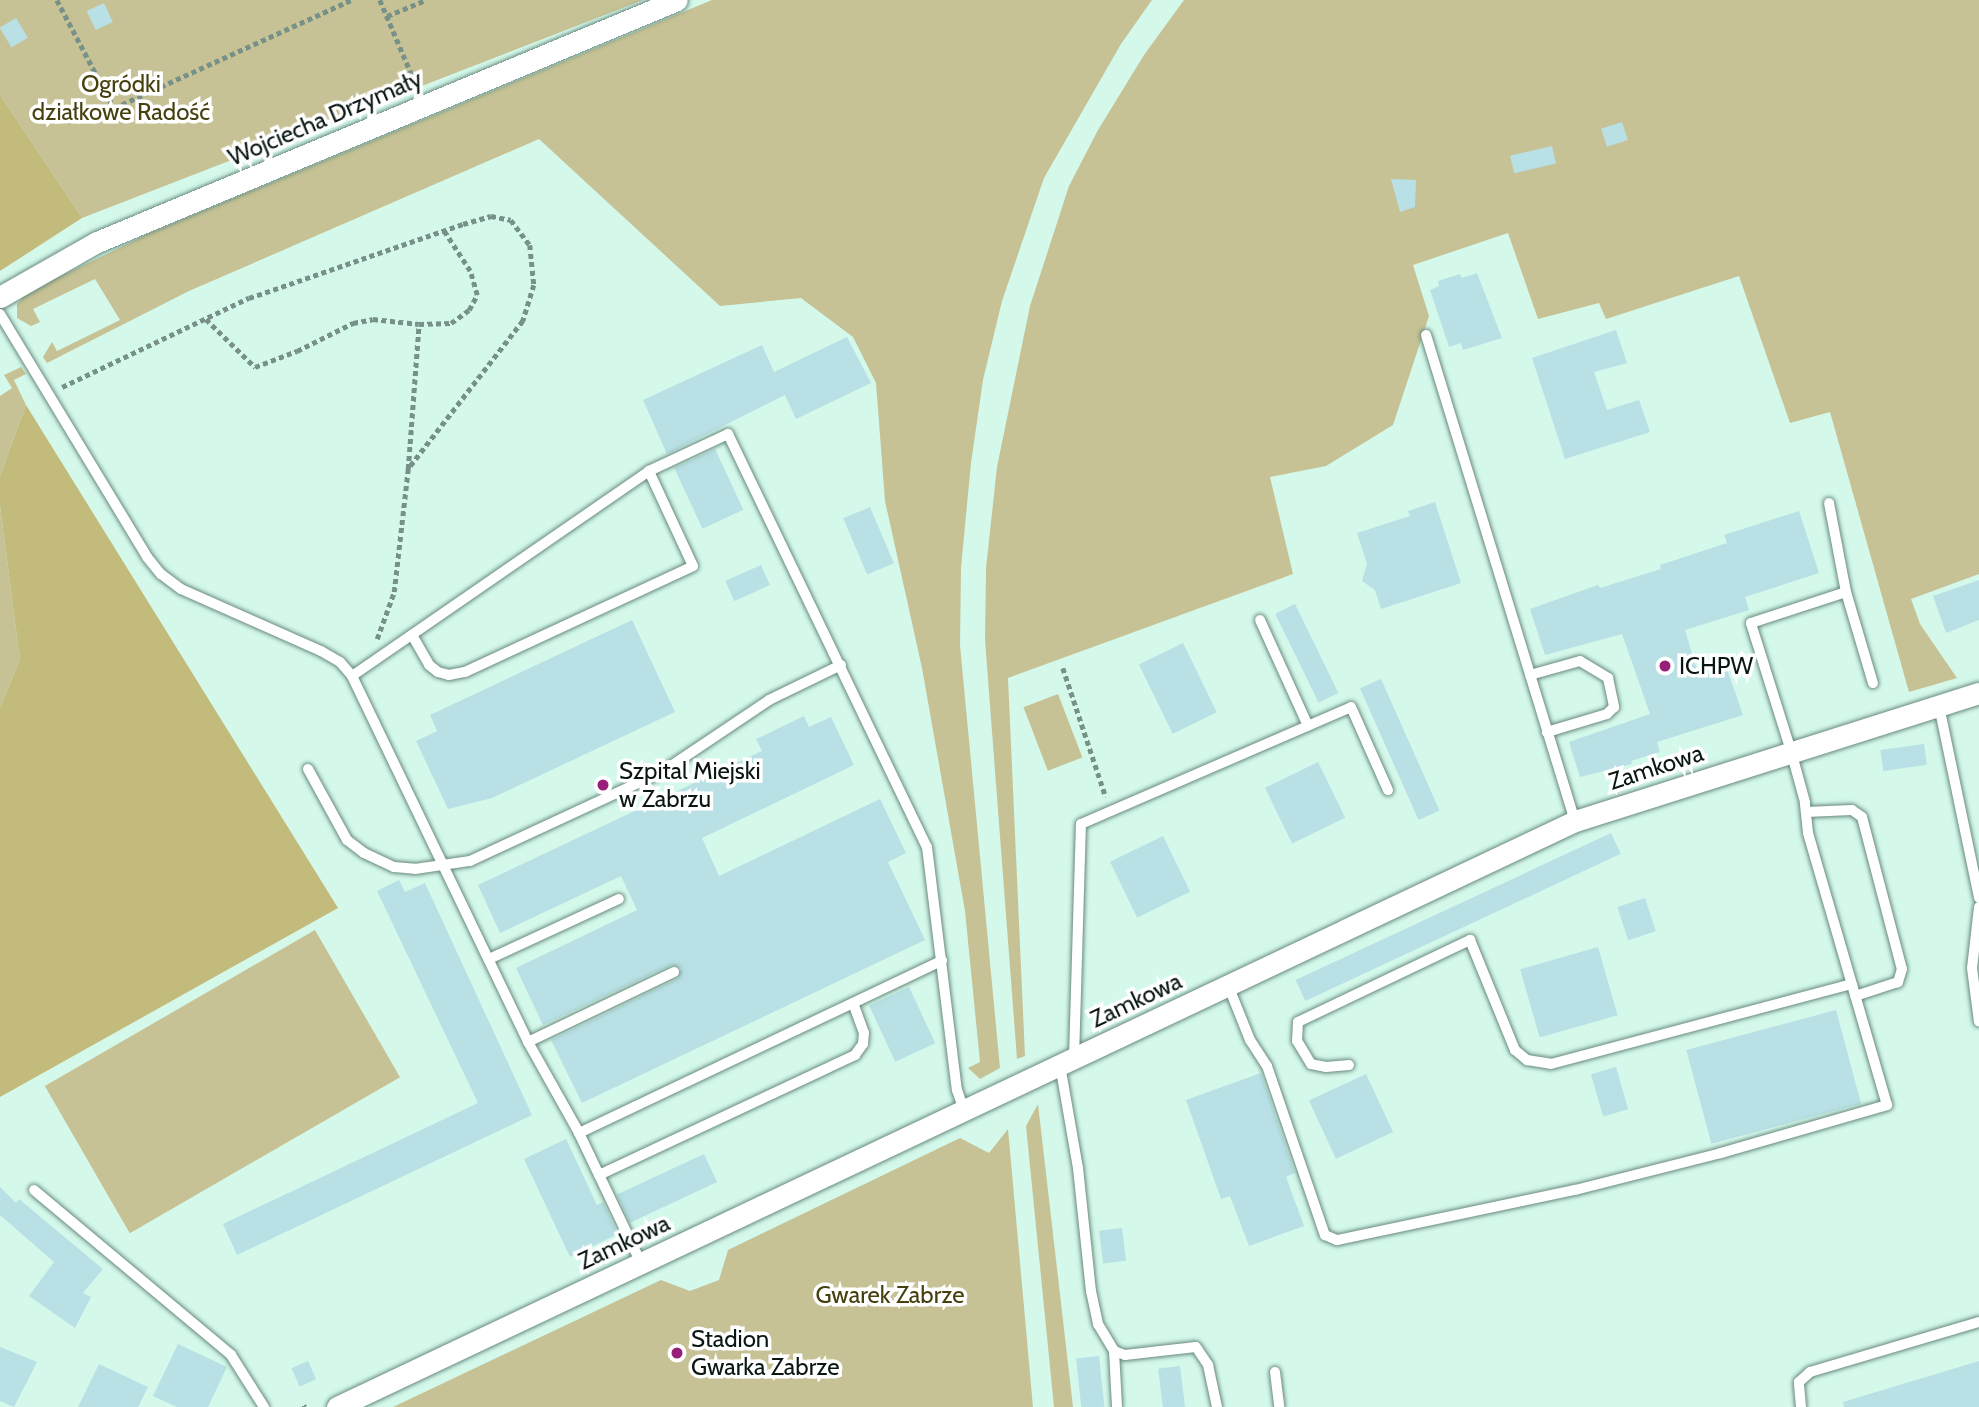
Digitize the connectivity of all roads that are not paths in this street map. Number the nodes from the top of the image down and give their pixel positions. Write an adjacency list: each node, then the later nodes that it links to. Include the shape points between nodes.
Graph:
1 (677, 0): 2 (street, Wojciecha Drzymały, via 97,242)
2 (0, 297)
3 (0, 314): 12 (lane, via 161,574 181,589 321,651)
4 (1426, 335): 11 (lane)
5 (649, 471): 9 (lane); 9 (lane, via 693,566 465,672 438,672); 10 (lane, via 728,434)
6 (1829, 503): 7 (lane)
7 (1846, 592): 13 (lane); 18 (lane, via 1751,623)
8 (1260, 620): 16 (lane)
9 (412, 635): 12 (lane)
10 (841, 665): 23 (lane, via 769,700 662,772 485,855); 28 (lane, via 926,847)
11 (1530, 675): 17 (lane); 17 (lane, via 1580,662 1608,678 1614,707 1606,714)
12 (352, 676): 23 (lane)
13 (1873, 683)
14 (1979, 694): 15 (street, Zamkowa)
15 (1939, 706): 18 (street, Zamkowa); 24 (lane)
16 (1308, 726): 20 (lane, via 1351,707); 35 (lane, via 1081,824)
17 (1547, 732): 22 (lane)
18 (1791, 751): 21 (lane); 22 (street, Zamkowa)
19 (307, 769): 23 (lane, via 347,840 364,853 394,867)
20 (1388, 790)
21 (1806, 813): 31 (lane); 31 (lane, via 1852,810 1862,817 1902,969 1898,982)
22 (1574, 821): 30 (street, Zamkowa)
23 (444, 865): 27 (lane)
24 (1979, 898)
25 (619, 900): 27 (lane)
26 (1979, 911): 33 (lane, via 1972,968)
27 (489, 959): 34 (lane)
28 (942, 961): 32 (lane); 37 (lane, via 957,1090)
29 (674, 972): 34 (lane)
30 (1228, 985): 31 (lane, via 1250,1040 1267,1066 1325,1235 1337,1240 1575,1190 1886,1105); 35 (street, Zamkowa)
31 (1853, 990): 36 (lane, via 1551,1064 1527,1060 1515,1050 1470,940 1298,1022 1297,1041 1311,1064)
32 (853, 1003): 38 (lane); 39 (lane, via 864,1033 855,1055)
33 (1979, 1022)
34 (528, 1042): 38 (lane)
35 (1067, 1061): 37 (street, Zamkowa); 43 (lane, via 1094,1311)
36 (1349, 1065)
37 (964, 1110): 41 (street, Zamkowa)
38 (579, 1133): 39 (lane)
39 (599, 1175): 41 (lane)
40 (34, 1190): 45 (lane, via 230,1355)
41 (641, 1263): 46 (street, Zamkowa)
42 (1979, 1322): 50 (lane, via 1810,1372 1798,1382)
43 (1114, 1351): 47 (lane); 48 (lane, via 1125,1355 1196,1347 1208,1365)
44 (1275, 1372): 49 (lane)
45 (264, 1407)
46 (337, 1407)
47 (1117, 1407)
48 (1217, 1407)
49 (1279, 1407)
50 (1801, 1407)

